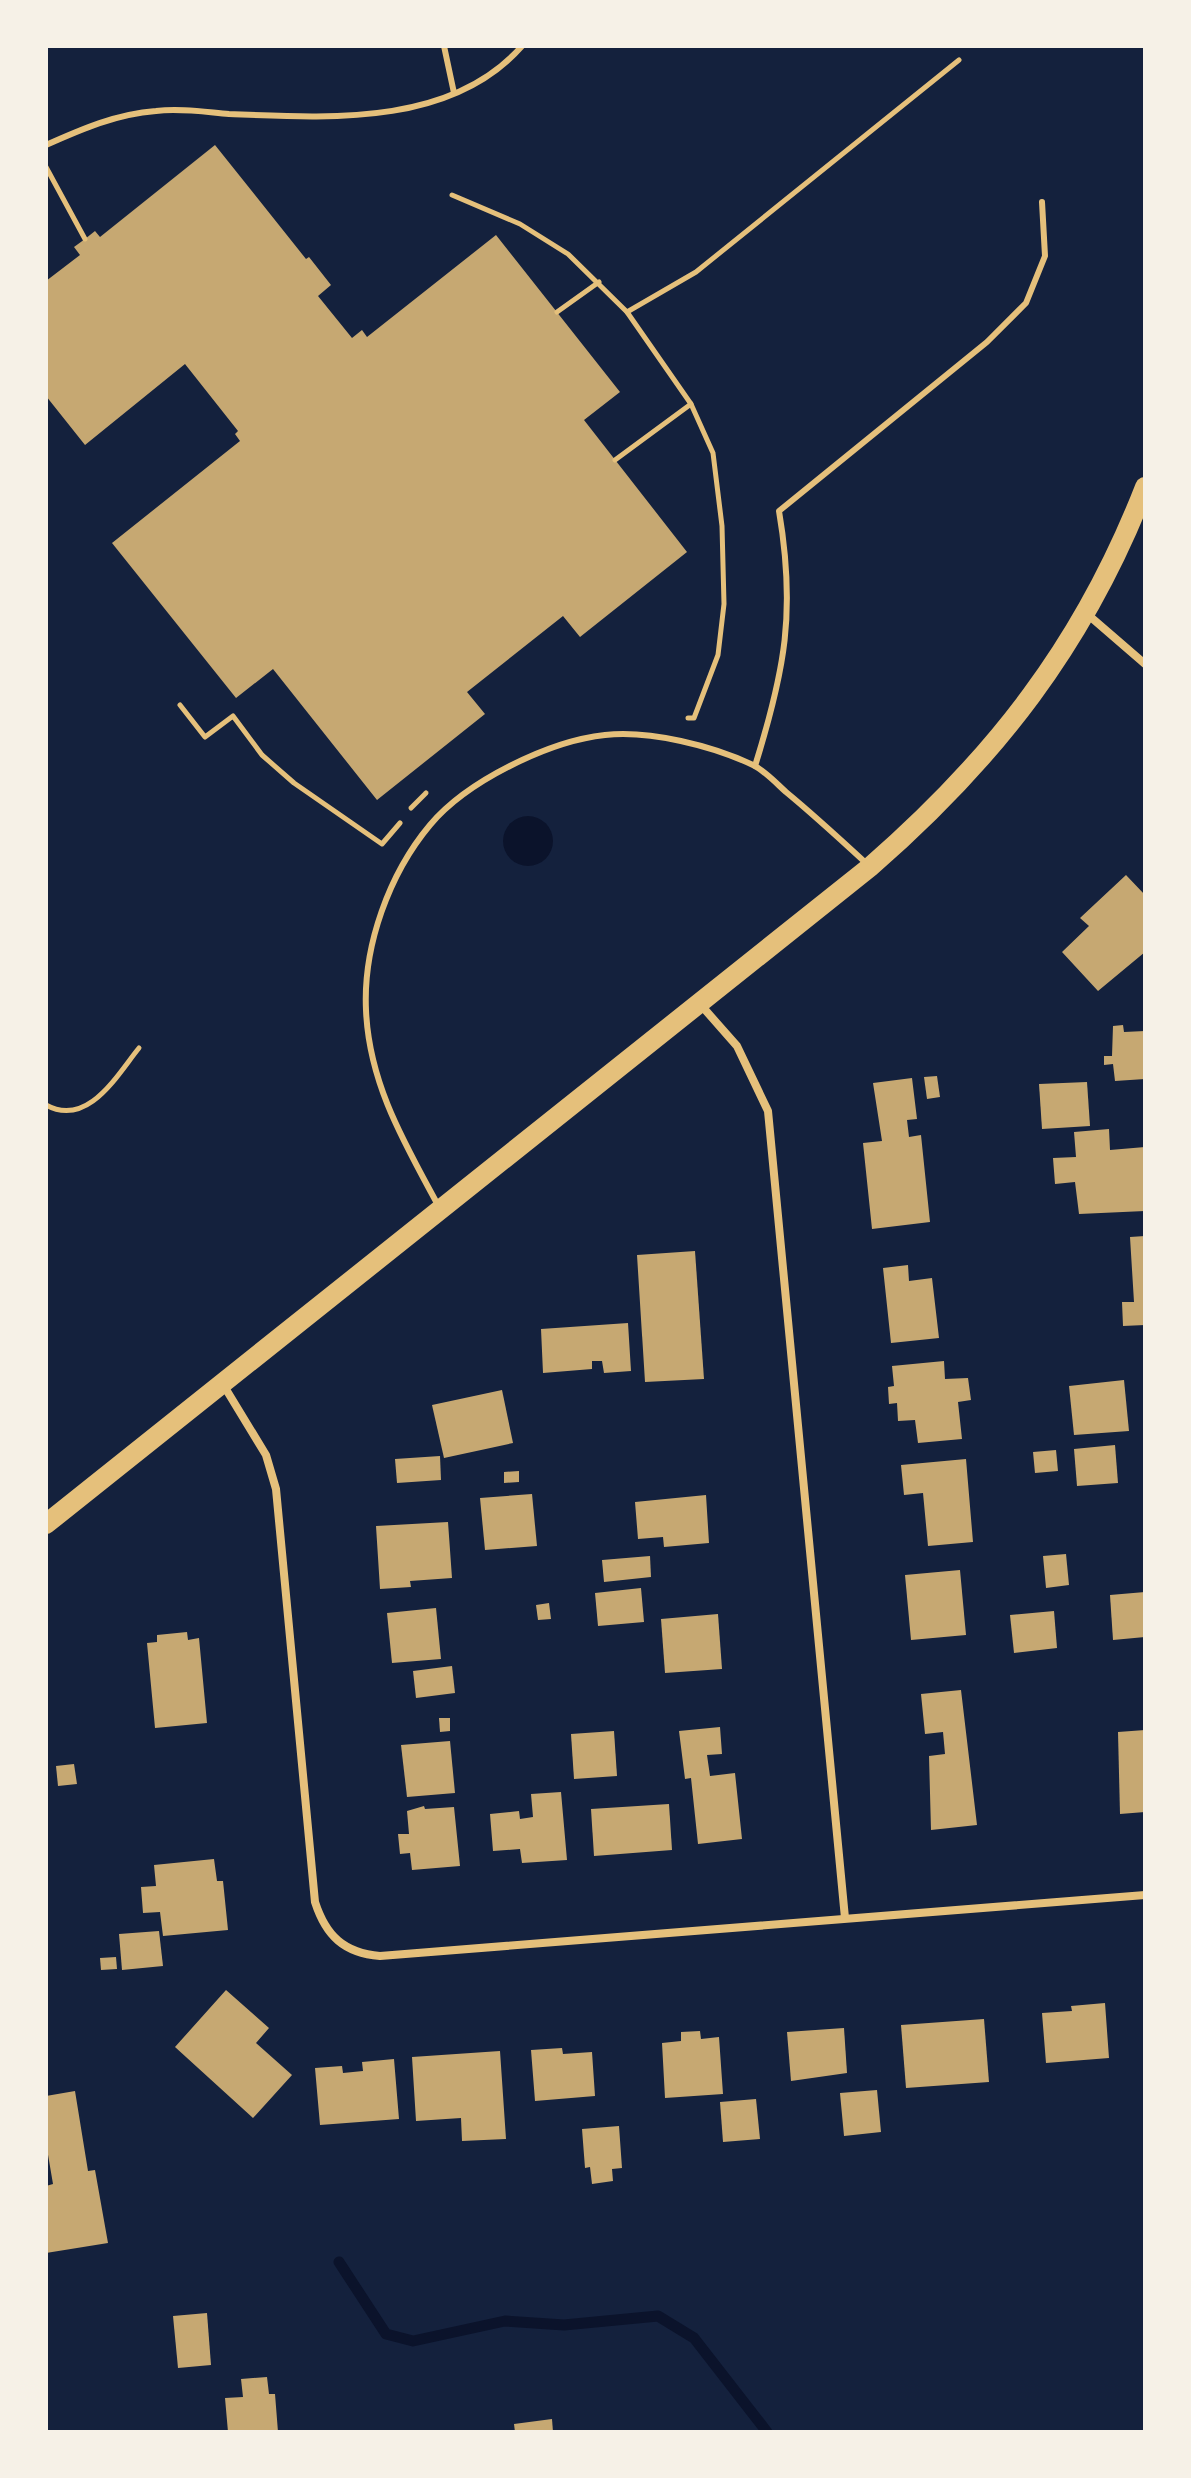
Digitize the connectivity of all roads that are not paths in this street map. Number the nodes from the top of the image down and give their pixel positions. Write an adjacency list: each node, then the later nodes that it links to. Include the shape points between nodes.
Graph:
1 (444, 46): 3 (lane)
2 (522, 46): 3 (lane, via 504,66)
3 (454, 93): 4 (lane, via 382,115 158,110 103,120)
4 (46, 145)
5 (1042, 202): 9 (lane, via 1045,256 1026,303 987,342 779,511 789,610 777,695)
6 (1145, 487): 7 (main road)
7 (1086, 613): 8 (street); 10 (main road, via 993,748 935,810)
8 (1145, 664)
9 (755, 766): 10 (lane); 12 (lane, via 686,741 607,735 539,751 474,788 431,823 391,885 373,943 365,1008 373,1066 390,1114)
10 (870, 867): 11 (main road)
11 (698, 1002): 12 (main road); 16 (street, via 737,1046 768,1111)
12 (439, 1208): 13 (main road)
13 (221, 1382): 14 (main road); 16 (street, via 266,1455 276,1489 315,1902 323,1925 339,1944 380,1956)
14 (46, 1524)
15 (1145, 1895): 16 (street)
16 (845, 1918)

